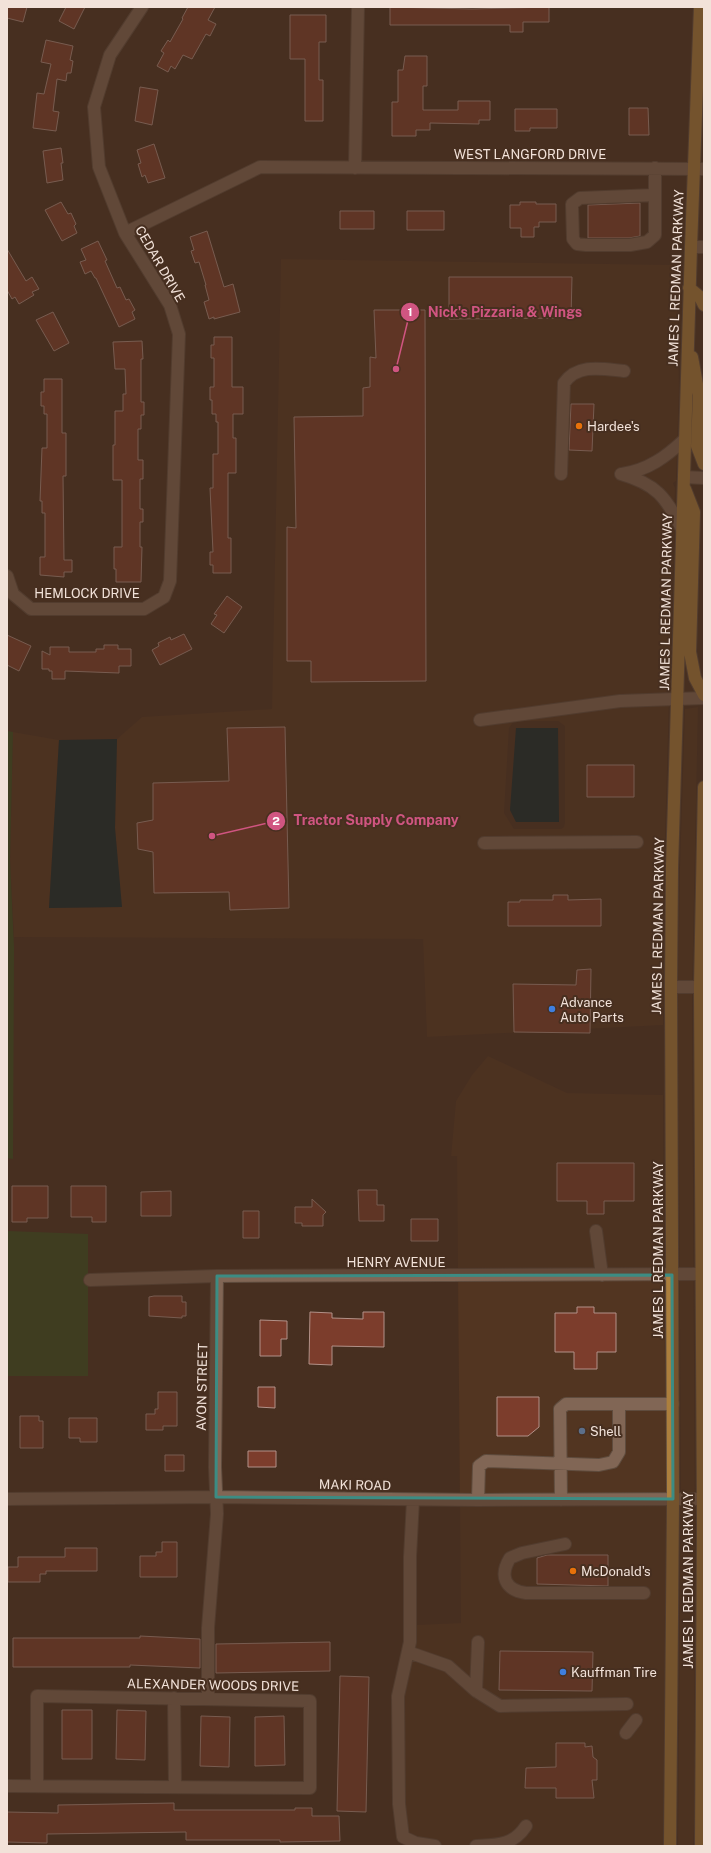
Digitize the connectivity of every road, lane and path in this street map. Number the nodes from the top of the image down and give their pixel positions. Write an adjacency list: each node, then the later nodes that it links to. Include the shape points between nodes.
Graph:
1 (142, 7): 8 (street, CEDAR DRIVE, via 110,55 94,107 99,167)
2 (358, 7): 4 (street)
3 (700, 7): 6 (main road, JAMES L REDMAN PARKWAY)
4 (355, 168): 5 (street, WEST LANGFORD DRIVE); 8 (street, WEST LANGFORD DRIVE, via 260,167)
5 (655, 168): 6 (street, WEST LANGFORD DRIVE); 7 (street)
6 (699, 169): 9 (main road, JAMES L REDMAN PARKWAY)
7 (655, 195): 7 (street, via 580,198 572,204 573,239 577,244 586,246 647,242 655,235)
8 (125, 233): 22 (street, CEDAR DRIVE, via 170,305 179,334 170,581)
9 (690, 247): 10 (street); 11 (main road, JAMES L REDMAN PARKWAY)
10 (704, 247)
11 (689, 288): 12 (main road, via 700,297); 13 (main road, JAMES L REDMAN PARKWAY)
12 (704, 305)
13 (688, 332): 15 (main road, JAMES L REDMAN PARKWAY); 16 (main road, via 699,395 697,446)
14 (624, 371): 17 (street, via 589,368 569,375 564,383)
15 (685, 439): 19 (main road, JAMES L REDMAN PARKWAY); 20 (street, via 652,465 621,474 638,479 654,488 670,504)
16 (704, 464)
17 (561, 474)
18 (704, 478): 19 (street)
19 (683, 482): 20 (main road, JAMES L REDMAN PARKWAY); 23 (main road, via 694,512 690,652 695,678)
20 (682, 529): 25 (main road, JAMES L REDMAN PARKWAY)
21 (7, 576): 22 (street, HEMLOCK DRIVE, via 12,594 32,609 144,609)
22 (164, 597)
23 (704, 695)
24 (704, 698): 25 (street)
25 (678, 700): 26 (street, via 620,701); 30 (main road, JAMES L REDMAN PARKWAY)
26 (480, 720)
27 (704, 787): 31 (main road, JAMES L REDMAN PARKWAY)
28 (637, 842): 29 (street)
29 (484, 843)
30 (671, 987): 31 (street); 33 (main road, JAMES L REDMAN PARKWAY)
31 (700, 987): 34 (main road, JAMES L REDMAN PARKWAY)
32 (596, 1232): 35 (street)
33 (672, 1274): 34 (street, HENRY AVENUE); 35 (street, HENRY AVENUE); 39 (main road, JAMES L REDMAN PARKWAY)
34 (701, 1274): 44 (main road, JAMES L REDMAN PARKWAY)
35 (602, 1275): 36 (street, HENRY AVENUE)
36 (217, 1276): 37 (street, HENRY AVENUE); 41 (street, AVON STREET)
37 (90, 1280)
38 (619, 1404): 39 (street); 40 (street, via 619,1452 613,1462 599,1465); 40 (street, via 566,1404 560,1409)
39 (673, 1404): 43 (main road, JAMES L REDMAN PARKWAY)
40 (560, 1462): 46 (street, via 486,1461 479,1466); 47 (street)
41 (216, 1497): 42 (street, MAKI ROAD); 45 (street, MAKI ROAD); 54 (street, AVON STREET, via 217,1514 208,1628)
42 (7, 1499)
43 (674, 1499): 44 (street, MAKI ROAD); 47 (street, MAKI ROAD); 64 (main road, JAMES L REDMAN PARKWAY)
44 (703, 1499): 65 (main road, JAMES L REDMAN PARKWAY)
45 (413, 1500): 46 (street, MAKI ROAD); 51 (street)
46 (478, 1500): 47 (street, MAKI ROAD)
47 (562, 1500)
48 (564, 1544): 49 (street, via 510,1558 505,1570 507,1585 518,1592 526,1593)
49 (644, 1593)
50 (478, 1642): 52 (street)
51 (408, 1652): 52 (street, via 448,1666); 62 (street, via 398,1696 399,1804 403,1837 416,1843)
52 (476, 1690): 55 (street, via 500,1706)
53 (174, 1698): 54 (street, ALEXANDER WOODS DRIVE); 59 (street, ALEXANDER WOODS DRIVE, via 36,1696); 60 (street)
54 (208, 1699): 60 (street, ALEXANDER WOODS DRIVE, via 310,1701 310,1788)
55 (627, 1704)
56 (636, 1720): 57 (street)
57 (626, 1733)
58 (7, 1786): 59 (street, ALEXANDER WOODS DRIVE)
59 (36, 1786): 60 (street, ALEXANDER WOODS DRIVE)
60 (175, 1787)
61 (526, 1826): 63 (street, via 522,1833 502,1845)
62 (435, 1846)
63 (476, 1846)
64 (670, 1846)
65 (701, 1846)

